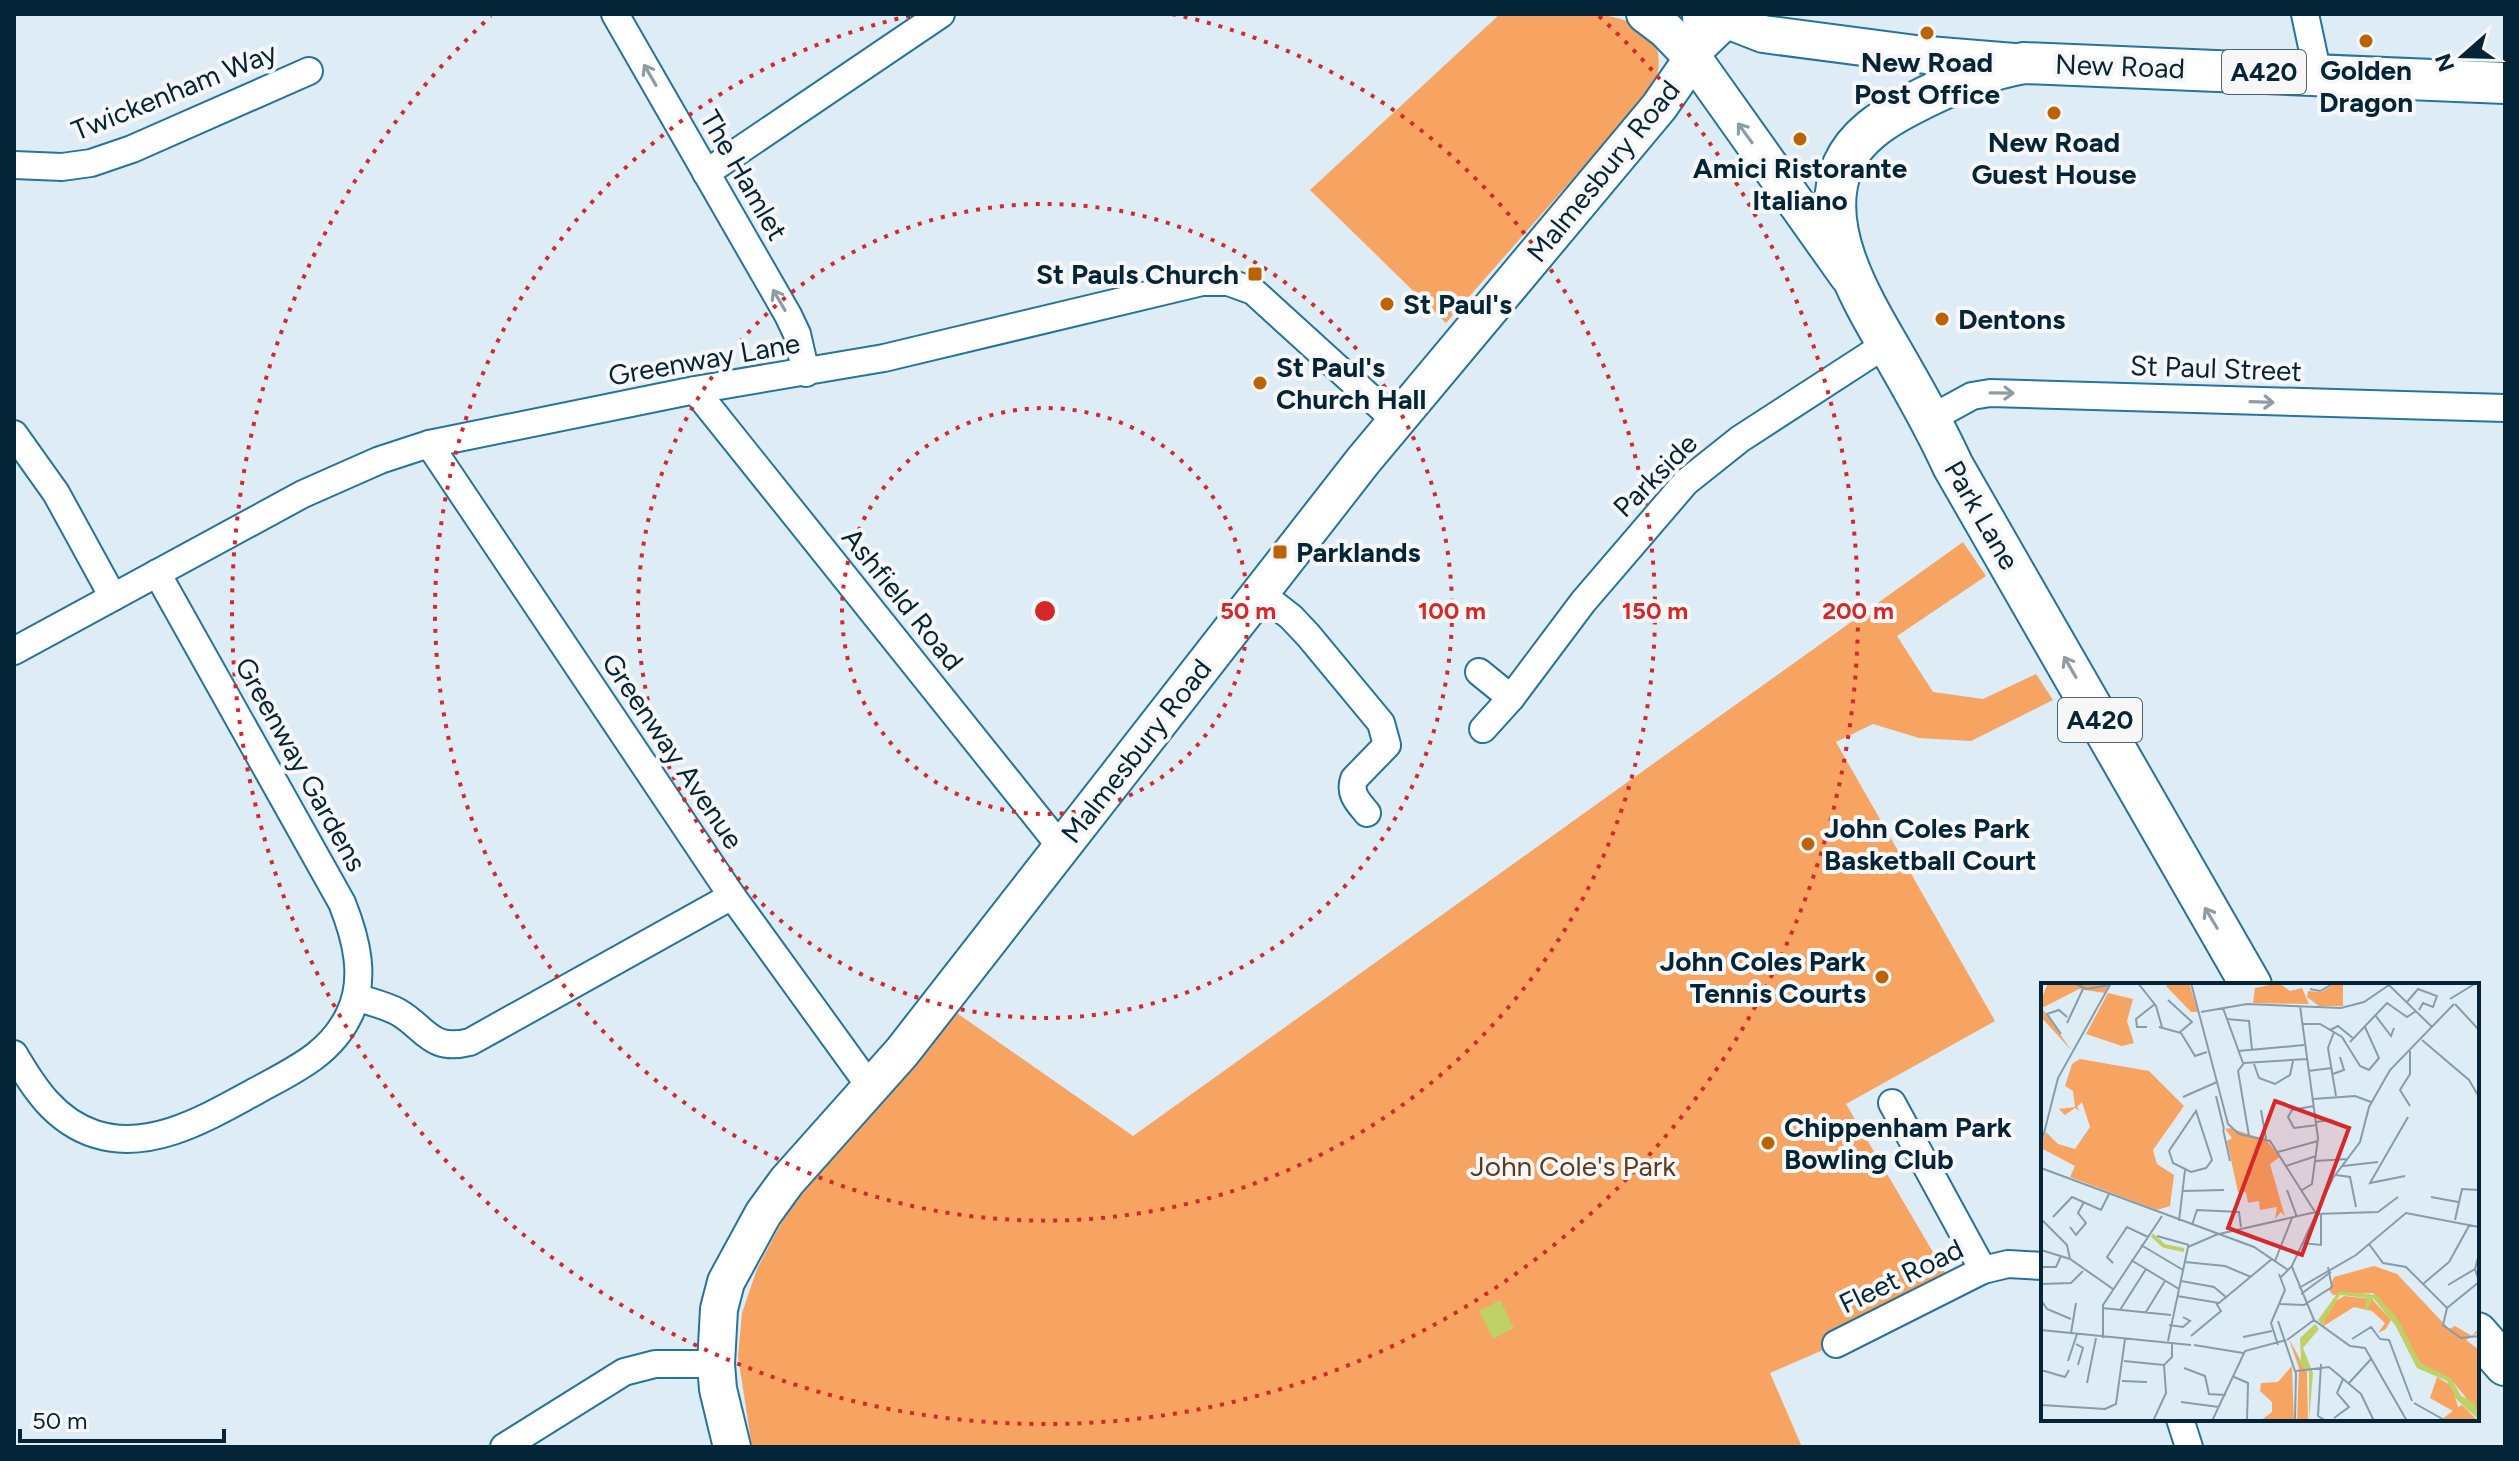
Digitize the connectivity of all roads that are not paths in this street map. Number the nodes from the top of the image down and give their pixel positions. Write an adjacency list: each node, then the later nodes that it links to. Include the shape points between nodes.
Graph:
1 (615, 14): 12 (street, The Hamlet, one-way to 1)
2 (941, 14): 12 (street)
3 (1645, 14): 6 (main road, Park Lane)
4 (2305, 14): 9 (street)
5 (1717, 16): 6 (street, via 1697,38); 7 (main road, New Road, via 1780,37)
6 (1693, 58): 13 (main road, Park Lane, one-way to 6); 19 (main road, Malmesbury Road, via 1659,107)
7 (2024, 63): 9 (main road, New Road / A420); 13 (main road, New Road / A420, via 1966,78 1918,101 1873,127 1854,146 1843,165 1836,212)
8 (309, 71): 11 (street, Twickenham Way, via 91,163)
9 (2318, 75): 10 (main road, New Road / A420)
10 (2505, 83)
11 (14, 165)
12 (706, 173): 15 (street, The Hamlet, one-way to 12, via 788,315)
13 (1856, 287): 14 (main road, Park Lane / A420)
14 (1888, 343): 18 (main road, Park Lane / A420); 27 (street, Parkside, via 1740,439 1686,482 1583,602)
15 (806, 373): 16 (street, Greenway Lane); 19 (street, Greenway Lane, via 1216,281 1253,291)
16 (695, 390): 21 (street, Greenway Lane); 30 (street, Ashfield Road)
17 (2505, 408): 18 (street, St Paul Street, one-way to 17, via 1972,396 1990,393)
18 (1930, 419): 32 (main road, Park Lane / A420, one-way to 18)
19 (1396, 421): 23 (main road, Malmesbury Road)
20 (14, 434): 24 (street, via 56,493)
21 (429, 444): 22 (street, Greenway Lane, via 315,488); 31 (street, Greenway Avenue)
22 (157, 573): 24 (street, Greenway Lane); 33 (street, Greenway Gardens, via 342,903 357,955)
23 (1260, 593): 29 (street, via 1308,635 1385,731 1384,750 1351,785); 30 (main road, Malmesbury Road)
24 (113, 597): 25 (street, Greenway Lane)
25 (14, 651)
26 (1479, 672): 27 (street)
27 (1511, 698): 28 (street, Parkside)
28 (1483, 729)
29 (1367, 813)
30 (1061, 847): 35 (main road, Malmesbury Road)
31 (732, 896): 33 (street, via 470,1042 450,1045 431,1040 396,1011); 35 (street, Greenway Avenue)
32 (2250, 983)
33 (356, 997): 34 (street, Greenway Gardens, via 341,1029 305,1064 201,1121 156,1135 114,1138 78,1127 37,1093)
34 (14, 1054)
35 (871, 1088): 41 (main road, Malmesbury Road, via 787,1181 742,1248 719,1309)
36 (1892, 1103): 38 (street)
37 (2041, 1266): 38 (street, Fleet Road, via 2008,1264)
38 (1983, 1270): 40 (street, Fleet Road)
39 (2479, 1335): 42 (main road)
40 (1836, 1344)
41 (716, 1364): 44 (street, via 655,1364 624,1372); 45 (main road, Malmesbury Road)
42 (2505, 1365)
43 (2181, 1421): 46 (street)
44 (504, 1447)
45 (732, 1447)
46 (2189, 1447)

